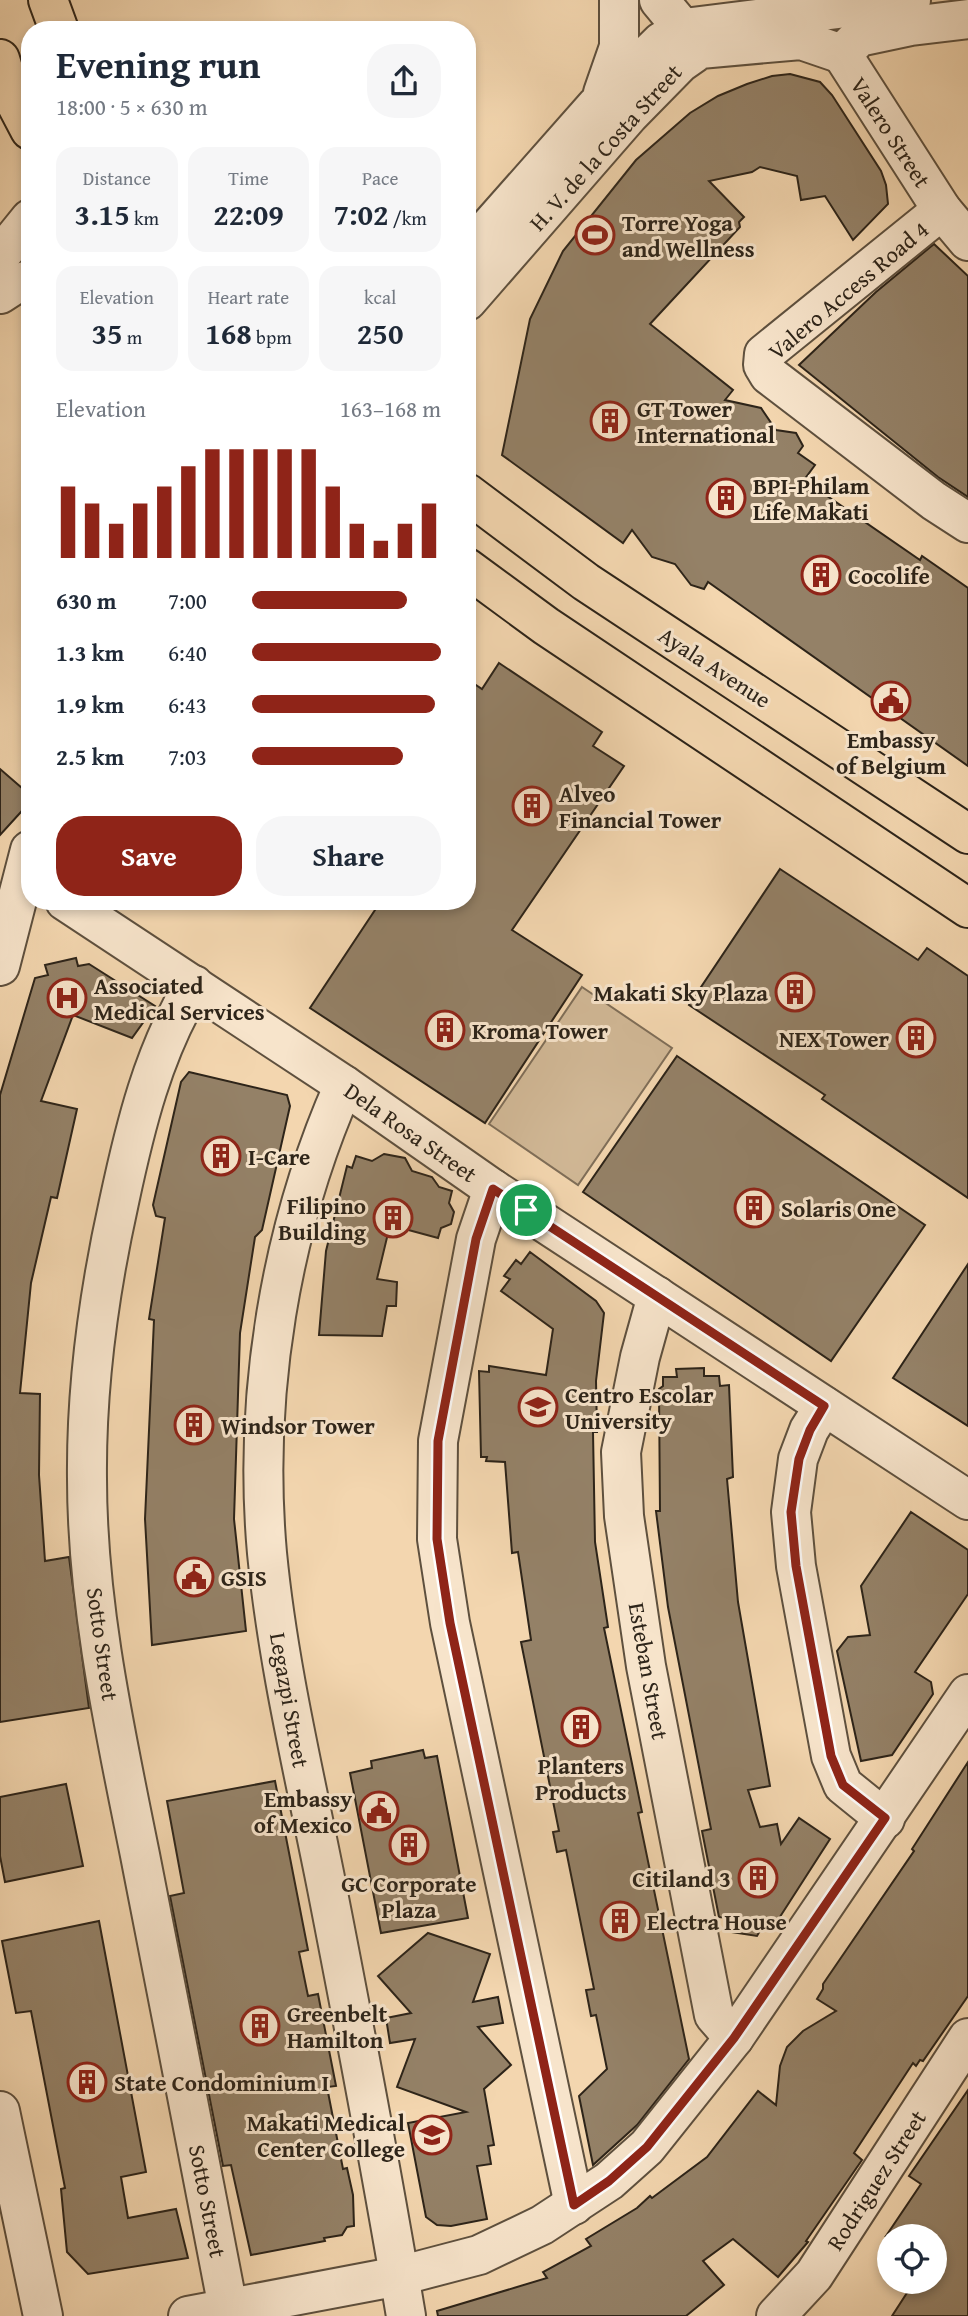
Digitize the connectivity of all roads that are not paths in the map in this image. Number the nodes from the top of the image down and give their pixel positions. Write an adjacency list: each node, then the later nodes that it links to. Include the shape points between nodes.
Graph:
1 (620, 0): 8 (street, via 619,47)
2 (628, 0): 5 (street, via 635,14)
3 (911, 0): 5 (street)
4 (968, 19): 6 (street, via 859,37)
5 (677, 36): 6 (street, H. V. de la Costa Street, via 801,40); 8 (street, H. V. de la Costa Street); 16 (street, H. V. de la Costa Street, via 629,115)
6 (842, 54): 10 (street, Valero Street)
7 (3, 76): 9 (main road)
8 (596, 106): 13 (street, H. V. de la Costa Street)
9 (21, 112)
10 (942, 210): 12 (street, Valero Street); 19 (street, Valero Access Road 4, via 764,354 763,365 769,375)
11 (21, 230): 14 (street)
12 (968, 241)
13 (476, 242)
14 (0, 256)
15 (21, 282): 17 (street)
16 (476, 291)
17 (0, 294)
18 (476, 500): 21 (main road, Ayala Avenue, via 586,583)
19 (968, 523)
20 (476, 575): 23 (main road, via 545,626)
21 (968, 834)
22 (19, 882): 25 (street)
23 (968, 908)
24 (79, 910): 26 (street, Dela Rosa Street)
25 (0, 966)
26 (194, 985): 27 (street, Dela Rosa Street); 39 (street, Sotto Street, via 150,1079 108,1249 92,1369 86,1477 95,1605 118,1747)
27 (344, 1085): 28 (street, Dela Rosa Street); 38 (street, Legazpi Street, via 312,1163 284,1264 264,1460 267,1552 278,1643)
28 (493, 1189): 29 (street, Dela Rosa Street); 37 (street, via 476,1239 438,1441 437,1539 450,1623)
29 (657, 1296): 30 (street, Dela Rosa Street); 34 (street, Esteban Street, via 621,1452 624,1516 646,1666 714,2015)
30 (824, 1406): 31 (street, Dela Rosa Street); 33 (street, via 799,1459 791,1512 796,1566 831,1756 843,1785)
31 (968, 1500)
32 (968, 1694): 33 (street)
33 (885, 1818): 34 (street)
34 (734, 2038): 37 (street, via 647,2147)
35 (968, 2038): 43 (street, Rodriguez Street, via 814,2275)
36 (0, 2110): 40 (street)
37 (574, 2205): 38 (street, via 479,2255)
38 (399, 2276): 39 (street); 42 (street, Legazpi Street)
39 (228, 2308): 41 (street)
40 (43, 2316)
41 (188, 2316)
42 (406, 2316)
43 (776, 2316)

